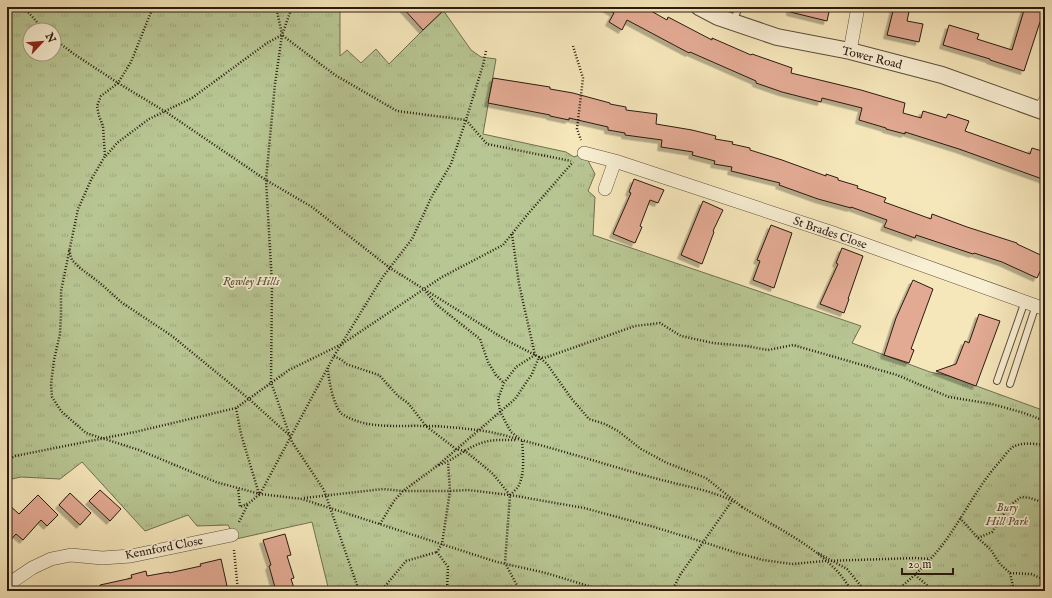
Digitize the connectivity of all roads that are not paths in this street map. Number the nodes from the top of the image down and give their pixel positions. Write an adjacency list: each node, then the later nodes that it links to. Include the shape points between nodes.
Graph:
1 (699, 7): 4 (street, Tower Road)
2 (739, 7): 4 (lane)
3 (858, 7): 5 (street)
4 (733, 22): 5 (street, Tower Road, via 777,37)
5 (850, 51): 6 (street, Tower Road, via 942,75)
6 (1044, 108)
7 (584, 153): 8 (street, St Brades Close)
8 (614, 161): 9 (street); 10 (street, St Brades Close, via 828,232)
9 (604, 189)
10 (1035, 305): 11 (lane); 12 (lane)
11 (997, 381)
12 (1010, 384)
13 (232, 535): 14 (street, Kennford Close, via 131,556 102,558 71,555 51,559 32,568)
14 (7, 586)

